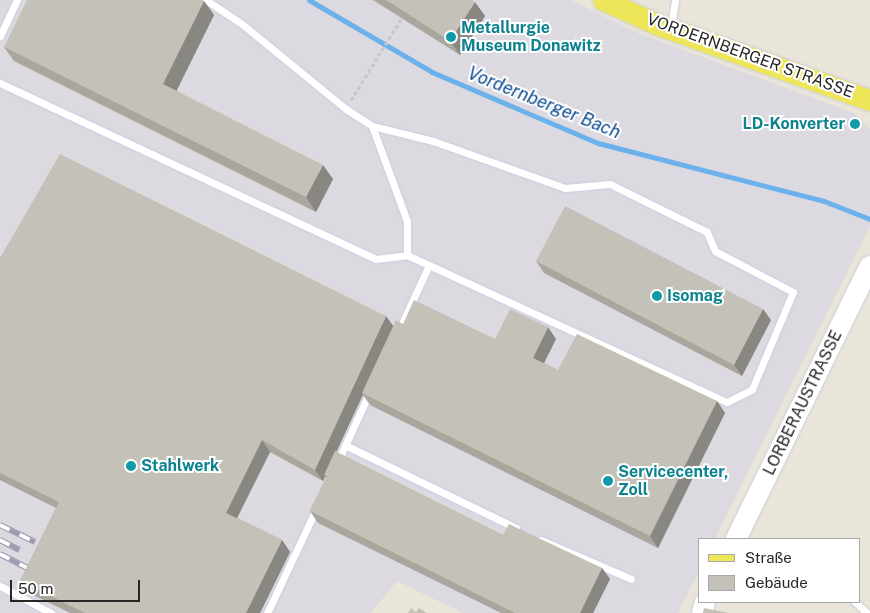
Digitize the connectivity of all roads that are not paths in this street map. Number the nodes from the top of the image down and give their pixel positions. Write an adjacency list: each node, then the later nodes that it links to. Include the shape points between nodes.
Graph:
1 (17, 0): 6 (lane)
2 (206, 0): 9 (lane, via 242,24 346,109)
3 (602, 0): 5 (main road, VORDERNBERGER STRASSE)
4 (676, 0): 5 (lane)
5 (671, 29): 8 (main road, VORDERNBERGER STRASSE)
6 (0, 36)
7 (0, 83): 10 (lane, via 376,259)
8 (870, 100)
9 (372, 126): 10 (lane, via 407,221); 11 (lane, via 433,141 565,188 610,184 707,232 715,251 794,292 752,388 726,402)
10 (407, 255): 11 (lane)
11 (429, 265): 13 (lane)
12 (870, 266): 20 (street, LORBERAUSTRASSE)
13 (392, 344)
14 (375, 380): 15 (lane)
15 (345, 445): 16 (lane); 18 (lane)
16 (333, 471)
17 (321, 498): 25 (lane)
18 (524, 532)
19 (533, 536): 21 (lane)
20 (737, 538)
21 (631, 579)
22 (0, 586): 24 (lane)
23 (856, 603): 26 (lane)
24 (50, 613)
25 (267, 613)
26 (867, 613)

